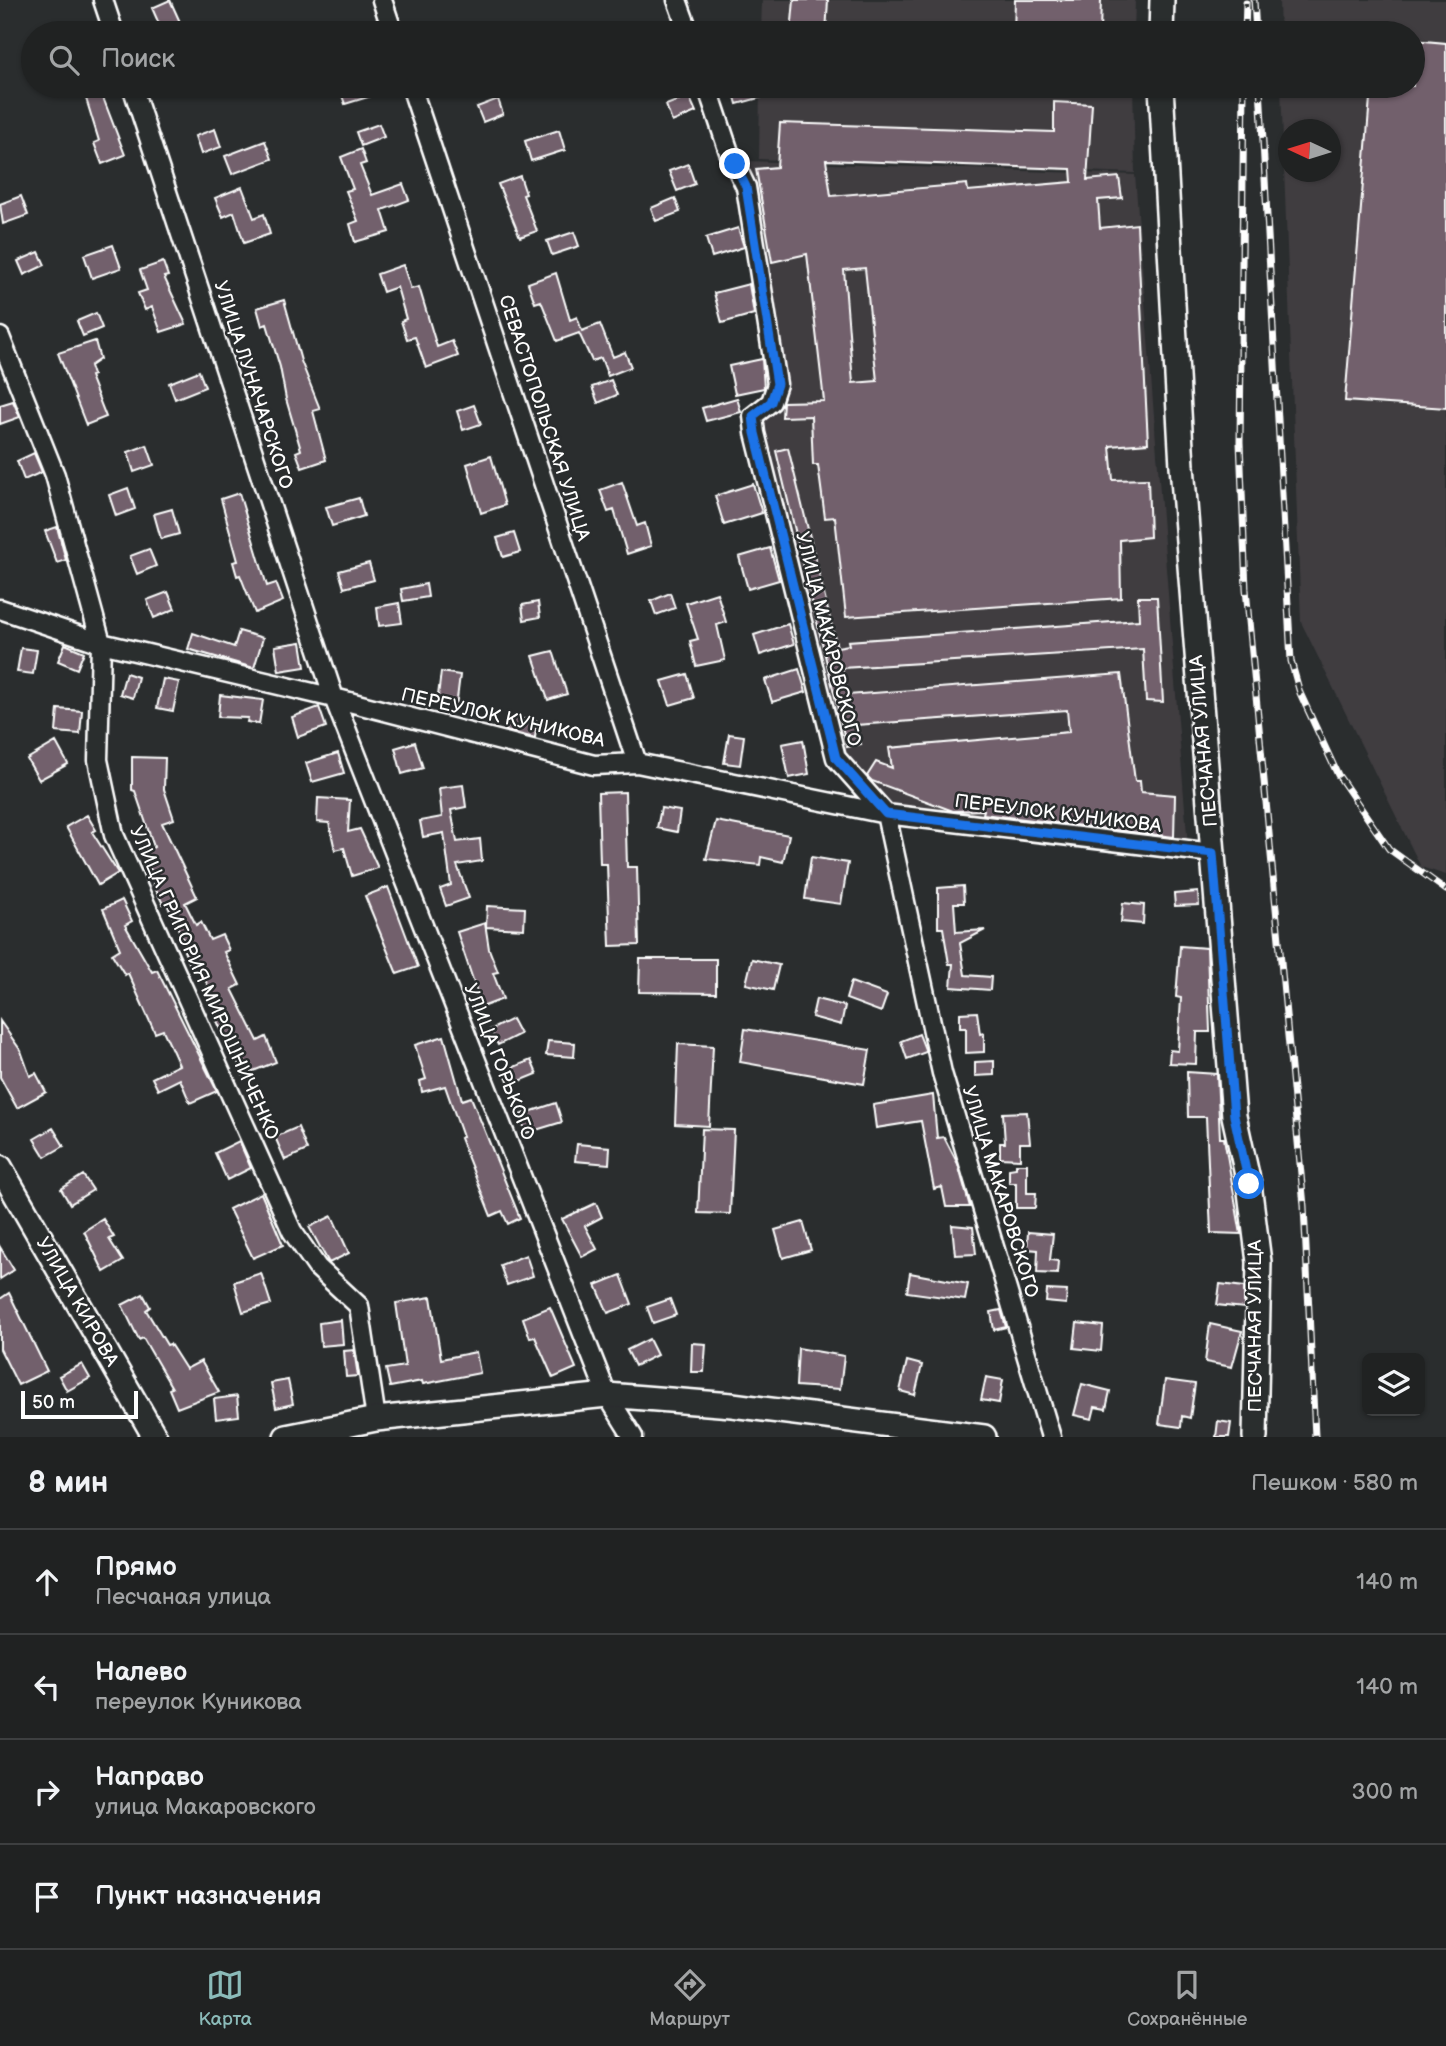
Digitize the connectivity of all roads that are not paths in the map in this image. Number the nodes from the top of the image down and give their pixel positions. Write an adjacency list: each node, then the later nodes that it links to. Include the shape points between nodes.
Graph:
1 (103, 0): 5 (street)
2 (382, 0): 6 (street)
3 (677, 0): 7 (street)
4 (1161, 0): 8 (street)
5 (110, 21)
6 (389, 21)
7 (684, 21)
8 (1161, 21)
9 (136, 98): 16 (street, УЛИЦА ЛУНАЧАРСКОГО)
10 (415, 98): 17 (street, СЕВАСТОПОЛЬСКАЯ УЛИЦА)
11 (710, 98): 18 (street, УЛИЦА МАКАРОВСКОГО, via 746,187 777,384 771,402 753,416 755,433 836,758)
12 (1162, 98): 19 (street, ПЕСЧАНАЯ УЛИЦА, via 1182,466)
13 (0, 337): 15 (street, УЛИЦА ГРИГОРИЯ МИРОШНИЧЕНКО, via 55,475)
14 (0, 609): 15 (street, ПЕРЕУЛОК КУНИКОВА)
15 (101, 643): 16 (street, ПЕРЕУЛОК КУНИКОВА); 22 (street, УЛИЦА ГРИГОРИЯ МИРОШНИЧЕНКО, via 98,760 114,835 292,1231 317,1267 359,1307)
16 (334, 698): 17 (street, ПЕРЕУЛОК КУНИКОВА, via 594,765); 21 (street, УЛИЦА ГОРЬКОГО)
17 (637, 763): 18 (street, ПЕРЕУЛОК КУНИКОВА)
18 (886, 814): 19 (street, ПЕРЕУЛОК КУНИКОВА); 27 (street, УЛИЦА МАКАРОВСКОГО, via 942,1073)
19 (1213, 853): 28 (street, ПЕСЧАНАЯ УЛИЦА, via 1234,1116 1259,1262)
20 (0, 1167): 23 (street, УЛИЦА КИРОВА)
21 (607, 1395): 22 (street); 25 (street, УЛИЦА ГОРЬКОГО); 26 (street, via 732,1405)
22 (376, 1419): 24 (street)
23 (156, 1437)
24 (286, 1437)
25 (633, 1437)
26 (984, 1437)
27 (1051, 1437)
28 (1255, 1437)

